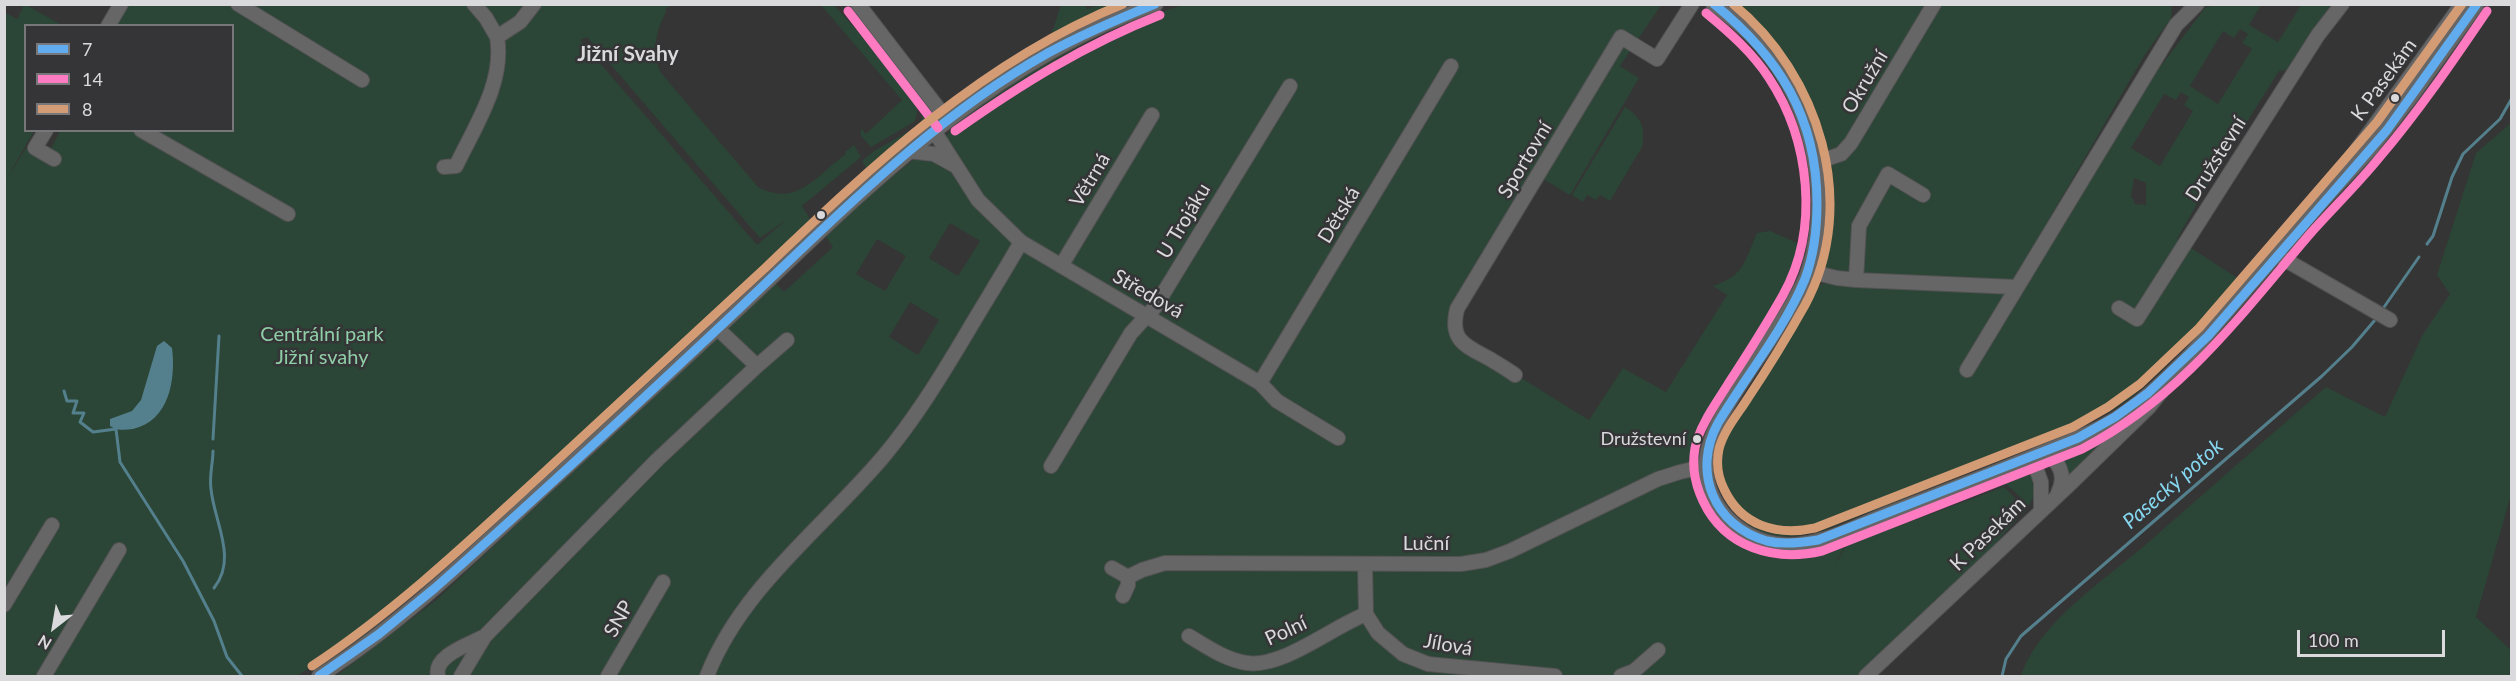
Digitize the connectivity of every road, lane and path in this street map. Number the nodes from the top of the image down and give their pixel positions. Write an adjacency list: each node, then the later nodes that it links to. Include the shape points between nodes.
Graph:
1 (121, 4): 14 (street)
2 (238, 4): 17 (street)
3 (474, 4): 15 (street)
4 (534, 4): 15 (street, via 520,22)
5 (858, 4): 20 (street)
6 (1156, 4): 20 (street, via 1065,44)
7 (1692, 4): 46 (street, Sportovní, via 1657,59 1621,37 1457,309 1456,335 1464,345)
8 (1713, 4): 26 (street, via 1763,48 1788,83)
9 (1934, 4): 26 (street, Okružní, via 1851,143 1841,154)
10 (2197, 4): 37 (street, via 2176,25)
11 (2342, 4): 38 (street, Družstevní, via 2312,44 2137,319)
12 (2462, 4): 30 (street, K Pasekám)
13 (2477, 4): 30 (street, K Pasekám, via 2383,135)
14 (109, 24)
15 (497, 37): 28 (street, via 499,66 494,82 456,166)
16 (1452, 66): 47 (street, Dětská)
17 (362, 80)
18 (1290, 86): 39 (street, U Trojáku)
19 (1152, 115): 34 (street, Větrná)
20 (948, 121): 21 (street)
21 (934, 131): 24 (street); 27 (street, Středová)
22 (45, 132): 25 (street, via 35,148)
23 (144, 132): 31 (street)
24 (908, 151): 27 (street, via 934,154); 41 (street)
25 (54, 159)
26 (1815, 163): 35 (street, via 1818,204)
27 (955, 165): 32 (street, Středová, via 978,200)
28 (444, 166)
29 (1923, 195): 36 (street, via 1888,174 1859,226)
30 (2317, 207): 33 (street, K Pasekám)
31 (288, 214)
32 (1021, 242): 34 (street, Středová); 72 (street, via 903,432 759,589 735,622)
33 (2277, 255): 40 (street); 43 (street, K Pasekám)
34 (1061, 266): 39 (street, Středová)
35 (1808, 271): 36 (street); 52 (street, via 1715,429)
36 (1856, 280): 37 (street)
37 (2015, 287): 45 (street)
38 (2119, 308)
39 (1148, 315): 47 (street, Středová); 51 (street, U Trojáku, via 1131,333)
40 (2390, 320)
41 (717, 328): 44 (street); 68 (street, via 479,548 392,623)
42 (787, 340): 44 (street)
43 (2189, 356): 49 (street, via 2124,414); 53 (street, K Pasekám, via 2149,407)
44 (757, 366): 64 (street, via 657,460)
45 (1967, 370)
46 (1515, 375)
47 (1260, 383): 48 (street, Středová, via 1277,400)
48 (1338, 438)
49 (2046, 451): 50 (street); 53 (street, via 2062,472 2063,483)
50 (2032, 457): 52 (street, via 1818,540 1798,544 1761,540 1732,523 1716,502); 54 (street, via 2041,482)
51 (1051, 466)
52 (1706, 466): 57 (street, Luční, via 1658,479 1486,560 1461,564)
53 (2057, 496): 54 (street, K Pasekám)
54 (2041, 510): 75 (street, K Pasekám)
55 (52, 525): 62 (street)
56 (119, 550): 67 (street)
57 (1365, 564): 59 (street, Luční, via 1165,563); 63 (street)
58 (1112, 568): 59 (street)
59 (1128, 578): 61 (street)
60 (663, 582): 71 (street, SNP)
61 (1123, 596)
62 (4, 605)
63 (1366, 614): 65 (street, Polní, via 1286,655 1261,663 1232,659); 73 (street, Jílová, via 1393,648 1416,661)
64 (485, 636): 69 (street, via 441,661); 70 (street)
65 (1189, 636)
66 (1658, 650): 74 (street, via 1634,671)
67 (44, 676)
68 (319, 676)
69 (438, 676)
70 (461, 676)
71 (608, 676)
72 (707, 676)
73 (1556, 676)
74 (1621, 676)
75 (1866, 676)

